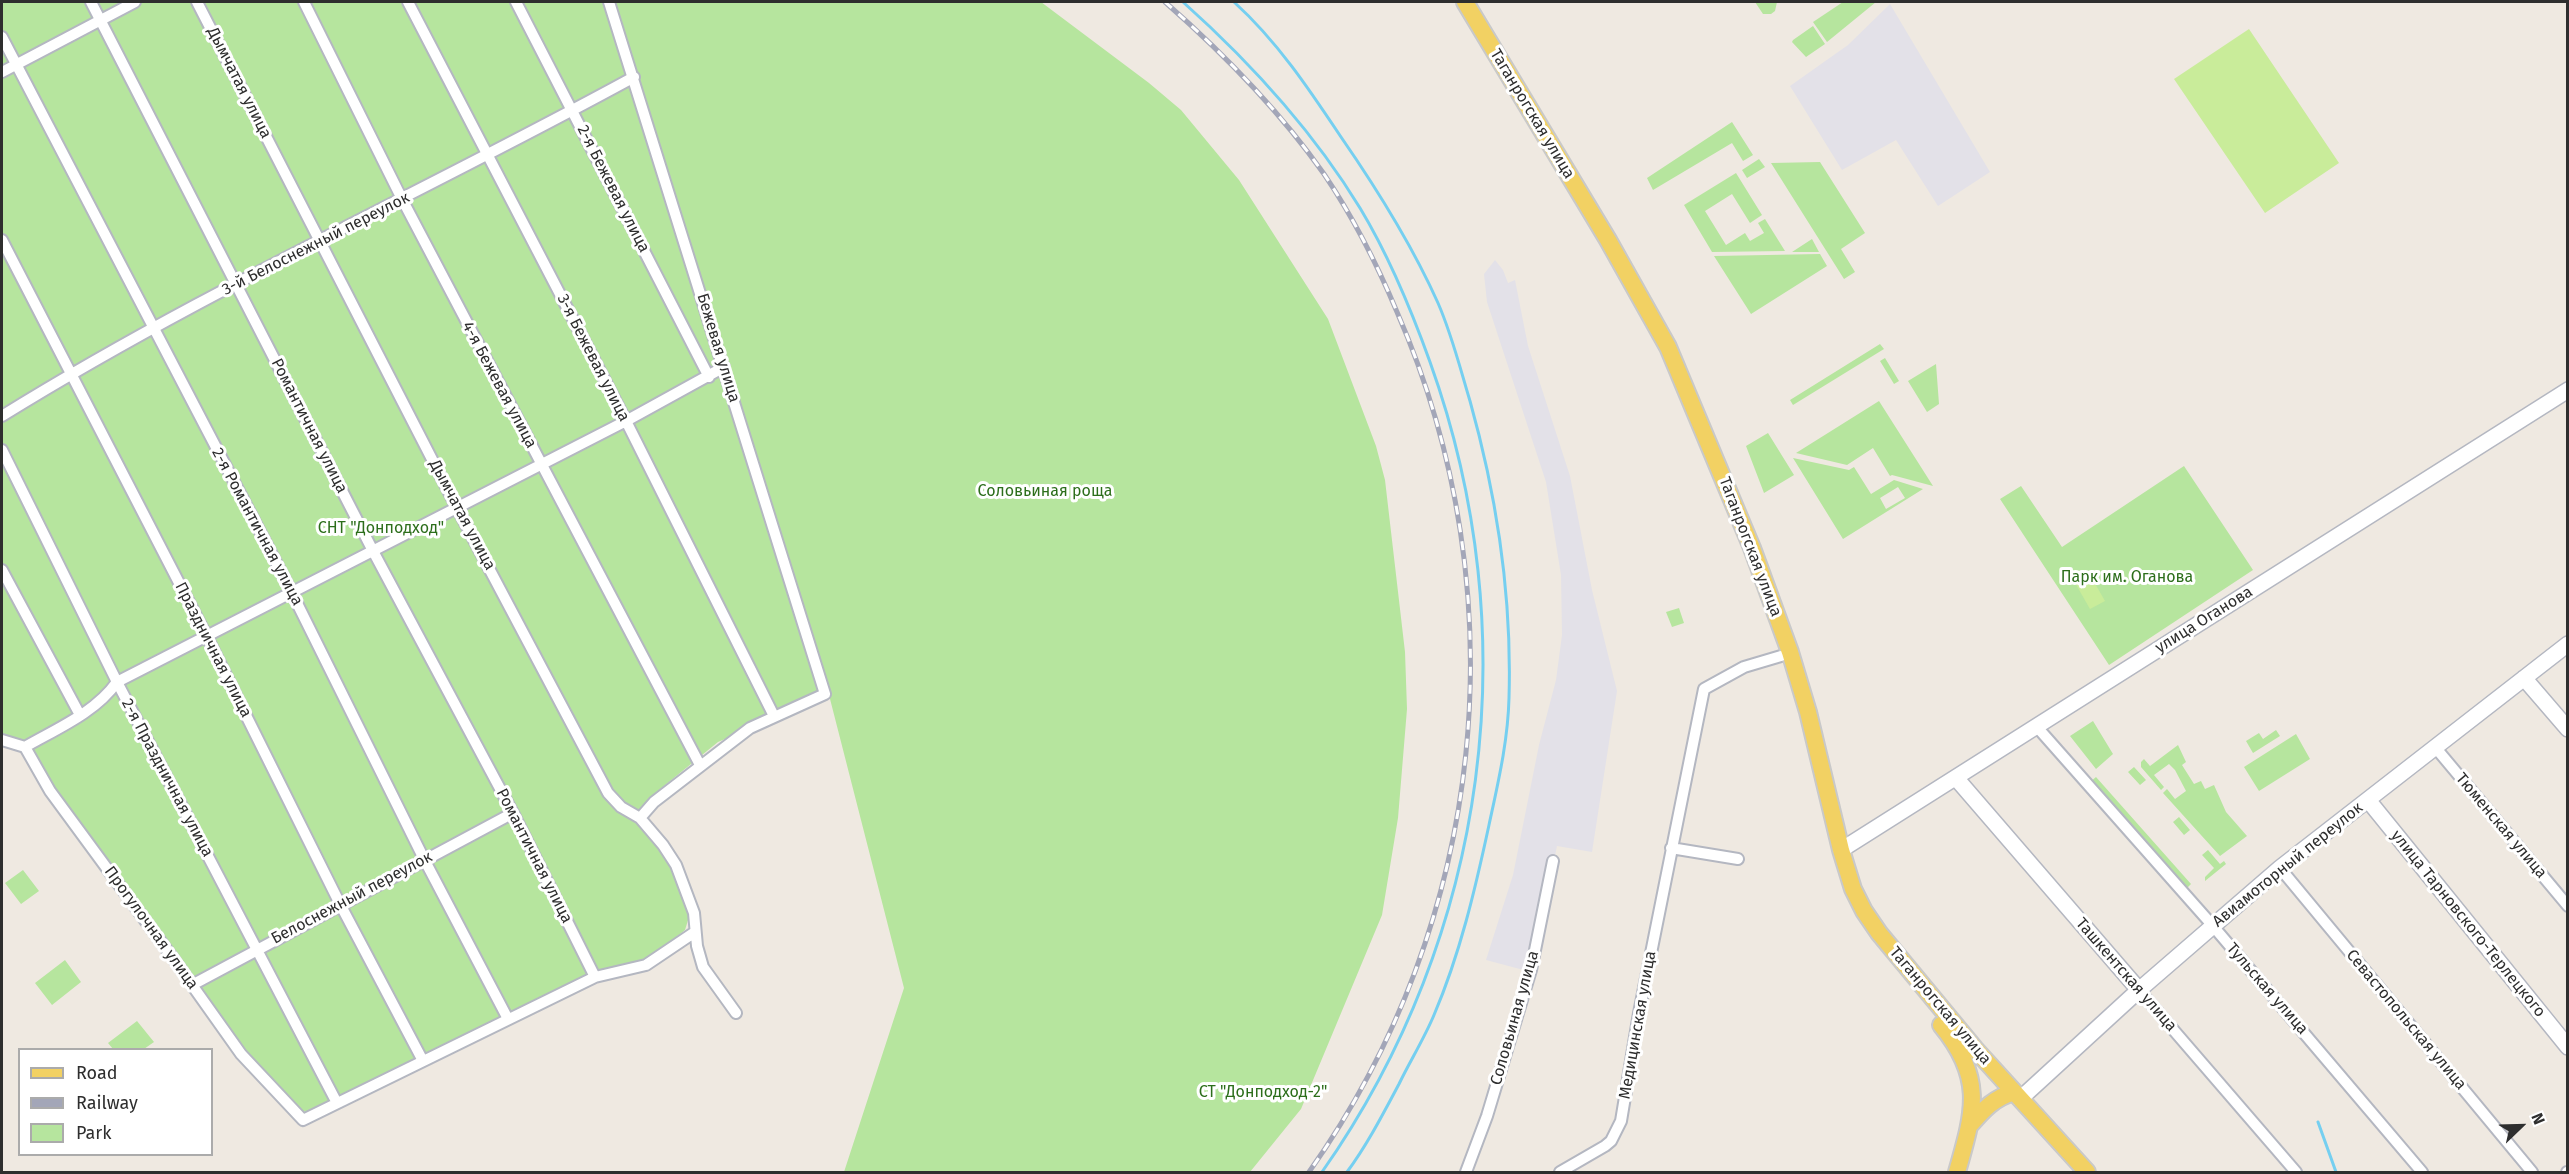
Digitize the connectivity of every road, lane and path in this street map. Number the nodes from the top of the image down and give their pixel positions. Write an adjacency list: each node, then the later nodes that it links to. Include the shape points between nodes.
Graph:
1 (91, 2): 10 (street, Романтичная улица)
2 (135, 2): 10 (street)
3 (197, 2): 20 (street, Дымчатая улица)
4 (304, 2): 17 (street, 4-я Бежевая улица)
5 (408, 2): 16 (street, 3-я Бежевая улица)
6 (516, 2): 15 (street, 2-я Бежевая улица)
7 (609, 2): 14 (street, Бежевая улица)
8 (1453, 2): 18 (main road, Таганрогская улица)
9 (1465, 2): 18 (main road, Таганрогская улица)
10 (101, 19): 12 (street); 21 (street, Романтичная улица)
11 (2, 36): 12 (street, 2-я Романтичная улица)
12 (16, 65): 13 (street); 22 (street, 2-я Романтичная улица)
13 (2, 72)
14 (634, 77): 15 (street, 3-й Белоснежный переулок); 23 (street, Бежевая улица)
15 (573, 111): 16 (street, 3-й Белоснежный переулок); 25 (street, 2-я Бежевая улица)
16 (488, 155): 17 (street, 3-й Белоснежный переулок); 28 (street, 3-я Бежевая улица)
17 (402, 199): 20 (street, 3-й Белоснежный переулок); 30 (street, 4-я Бежевая улица)
18 (1587, 215): 37 (main road, Таганрогская улица, via 1658,352)
19 (2, 240): 24 (street, Праздничная улица)
20 (320, 241): 21 (street, 3-й Белоснежный переулок); 31 (street, Дымчатая улица)
21 (237, 285): 22 (street, 3-й Белоснежный переулок); 32 (street, Романтичная улица)
22 (153, 328): 24 (street, 3-й Белоснежный переулок); 34 (street, 2-я Романтичная улица)
23 (724, 367): 25 (street); 41 (street, Бежевая улица, via 825,694)
24 (71, 373): 27 (street, 3-й Белоснежный переулок); 35 (street, Праздничная улица)
25 (709, 377): 28 (street)
26 (2568, 390): 42 (street, улица Оганова)
27 (2, 416)
28 (626, 421): 30 (street); 41 (street, 3-я Бежевая улица)
29 (2, 450): 39 (street, 2-я Праздничная улица)
30 (541, 463): 31 (street); 47 (street, 4-я Бежевая улица)
31 (456, 506): 32 (street); 51 (street, Дымчатая улица, via 608,793 621,807)
32 (374, 551): 34 (street); 50 (street, Романтичная улица)
33 (2, 570): 40 (street)
34 (292, 593): 35 (street); 54 (street, 2-я Романтичная улица)
35 (207, 637): 39 (street); 58 (street, Праздничная улица)
36 (2568, 644): 38 (street, Авиамоторный переулок)
37 (1785, 654): 52 (street, Медицинская улица, via 1744,667 1704,689); 53 (main road, Таганрогская улица, via 1812,772)
38 (2524, 678): 43 (street); 46 (street, Авиамоторный переулок)
39 (117, 682): 40 (street, via 108,695); 62 (street, 2-я Праздничная улица)
40 (80, 716): 45 (street)
41 (774, 716): 47 (street, via 750,728)
42 (2037, 727): 48 (street, улица Оганова); 60 (street, Тульская улица)
43 (2568, 729)
44 (2, 740): 45 (street)
45 (25, 747): 64 (street, Прогулочная улица, via 50,791)
46 (2436, 747): 49 (street, Авиамоторный переулок); 59 (street, Тюменская улица)
47 (700, 765): 51 (street)
48 (1956, 778): 53 (street, улица Оганова); 65 (street, Ташкентская улица)
49 (2368, 800): 57 (street, Авиамоторный переулок); 68 (street, улица Тарновского-Терлецкого)
50 (513, 813): 54 (street, Белоснежный переулок); 63 (street, Романтичная улица)
51 (640, 818): 61 (street, Дымчатая улица, via 676,865 694,913)
52 (1671, 848): 55 (street); 74 (street, Медицинская улица, via 1621,1121 1605,1146)
53 (1836, 853): 70 (main road, Таганрогская улица, via 1879,933); 72 (main road, Таганрогская улица, via 1844,893 1866,932 1952,1038 1966,1062 1972,1086)
54 (424, 859): 58 (street, Белоснежный переулок); 67 (street, 2-я Романтичная улица)
55 (1738, 859)
56 (1554, 861): 73 (street, Соловьиная улица, via 1531,970)
57 (2280, 868): 60 (street, Авиамоторный переулок); 79 (street, Севастопольская улица)
58 (340, 904): 62 (street, Белоснежный переулок); 69 (street, Праздничная улица)
59 (2568, 906)
60 (2213, 926): 65 (street, Авиамоторный переулок); 78 (street, Тульская улица)
61 (695, 932): 63 (street, via 646,965); 66 (street, Дымчатая улица, via 703,967)
62 (258, 949): 64 (street, Белоснежный переулок); 71 (street, 2-я Праздничная улица)
63 (595, 977): 67 (street)
64 (192, 985): 71 (street, Прогулочная улица, via 240,1054 303,1120)
65 (2139, 990): 70 (street, Авиамоторный переулок); 77 (street, Ташкентская улица)
66 (736, 1013)
67 (508, 1019): 69 (street)
68 (2568, 1047)
69 (423, 1061): 71 (street)
70 (2017, 1095): 72 (main road, via 2003,1095 1986,1106); 76 (main road, Таганрогская улица)
71 (337, 1103)
72 (1971, 1124): 75 (main road)
73 (1466, 1173)
74 (1560, 1173)
75 (1957, 1173)
76 (2087, 1173)
77 (2296, 1173)
78 (2422, 1173)
79 (2532, 1173)

